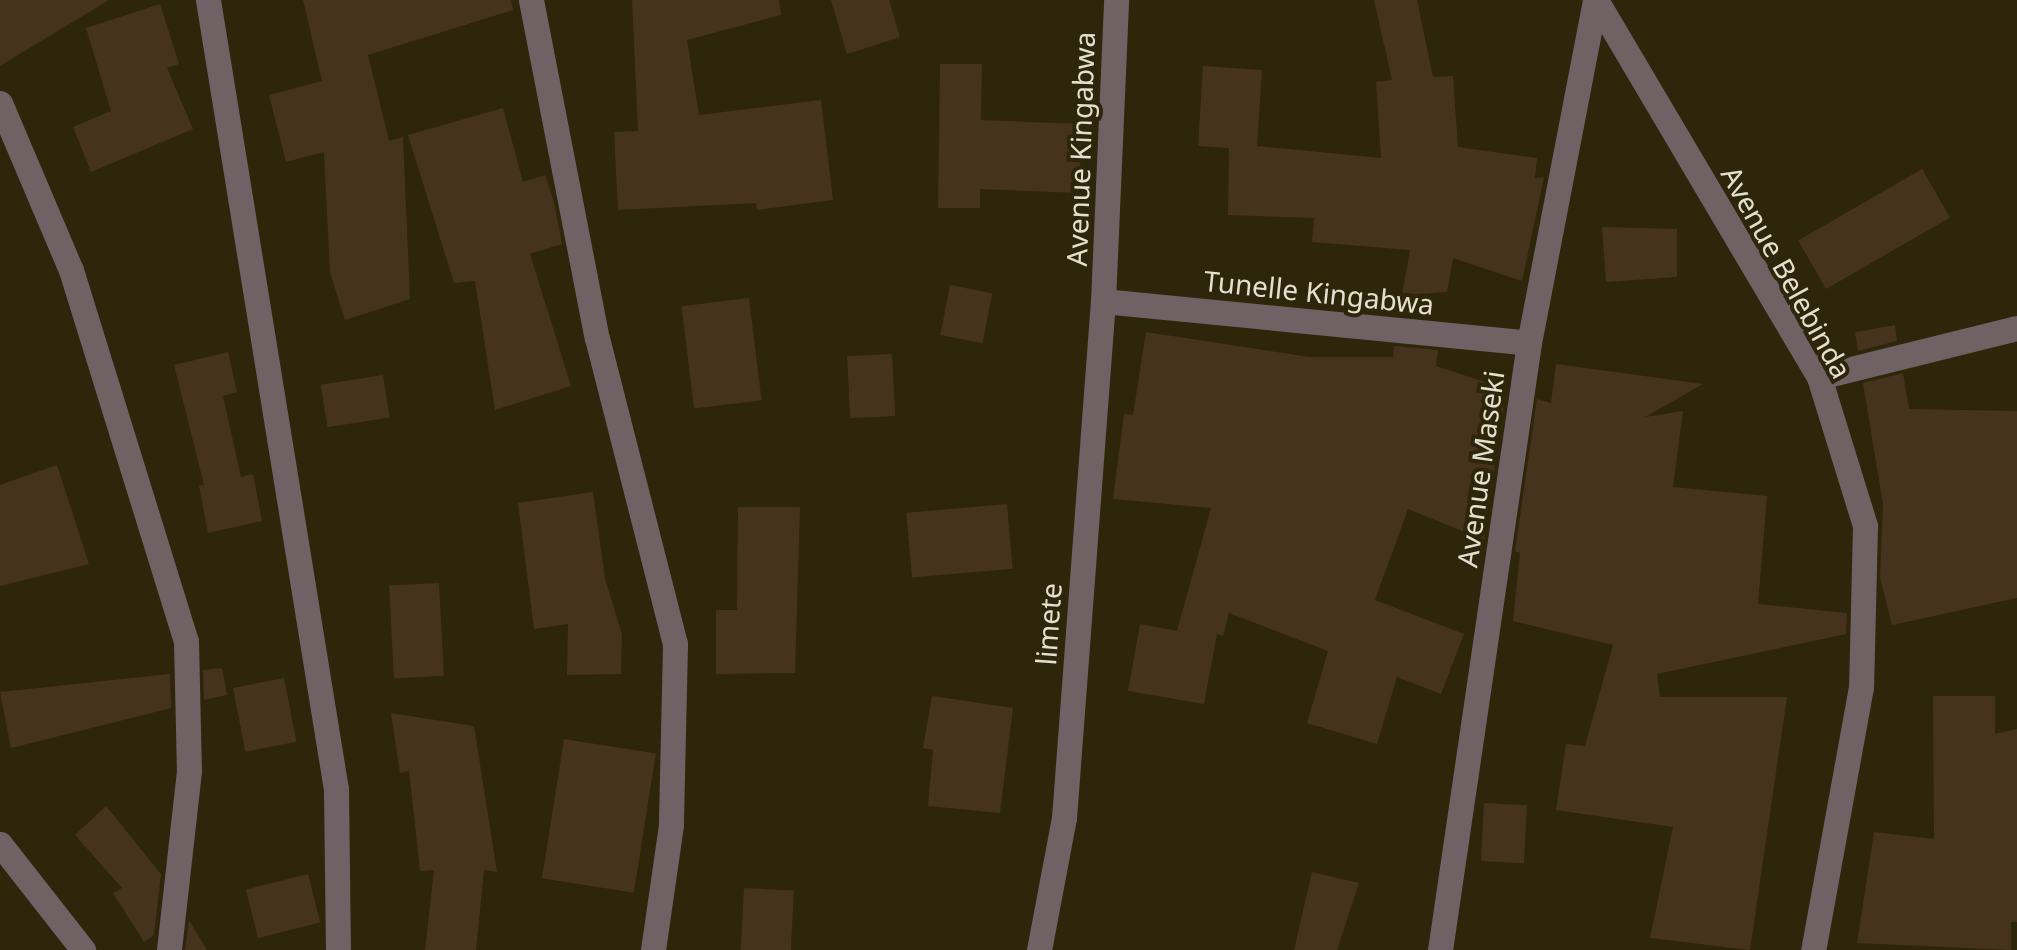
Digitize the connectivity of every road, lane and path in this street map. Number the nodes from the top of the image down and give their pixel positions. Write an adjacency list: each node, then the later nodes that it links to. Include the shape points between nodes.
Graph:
1 (208, 0): 13 (street, via 336,789)
2 (531, 0): 14 (street, via 597,338 676,644 668,728 671,825)
3 (1116, 0): 6 (street, Avenue Kingabwa)
4 (1595, 0): 8 (street, Avenue Maseki); 9 (street, Avenue Belebinda)
5 (0, 103): 12 (street, via 71,270 186,640 189,770)
6 (1103, 301): 8 (street, Tunelle Kingabwa); 15 (street, limete, via 1064,818)
7 (2017, 328): 9 (street)
8 (1529, 343): 16 (street, Avenue Maseki)
9 (1818, 377): 17 (street, Avenue Belebinda, via 1865,526 1861,688)
10 (0, 844): 11 (street)
11 (83, 950)
12 (169, 950)
13 (338, 950)
14 (653, 950)
15 (1040, 950)
16 (1440, 950)
17 (1814, 950)

